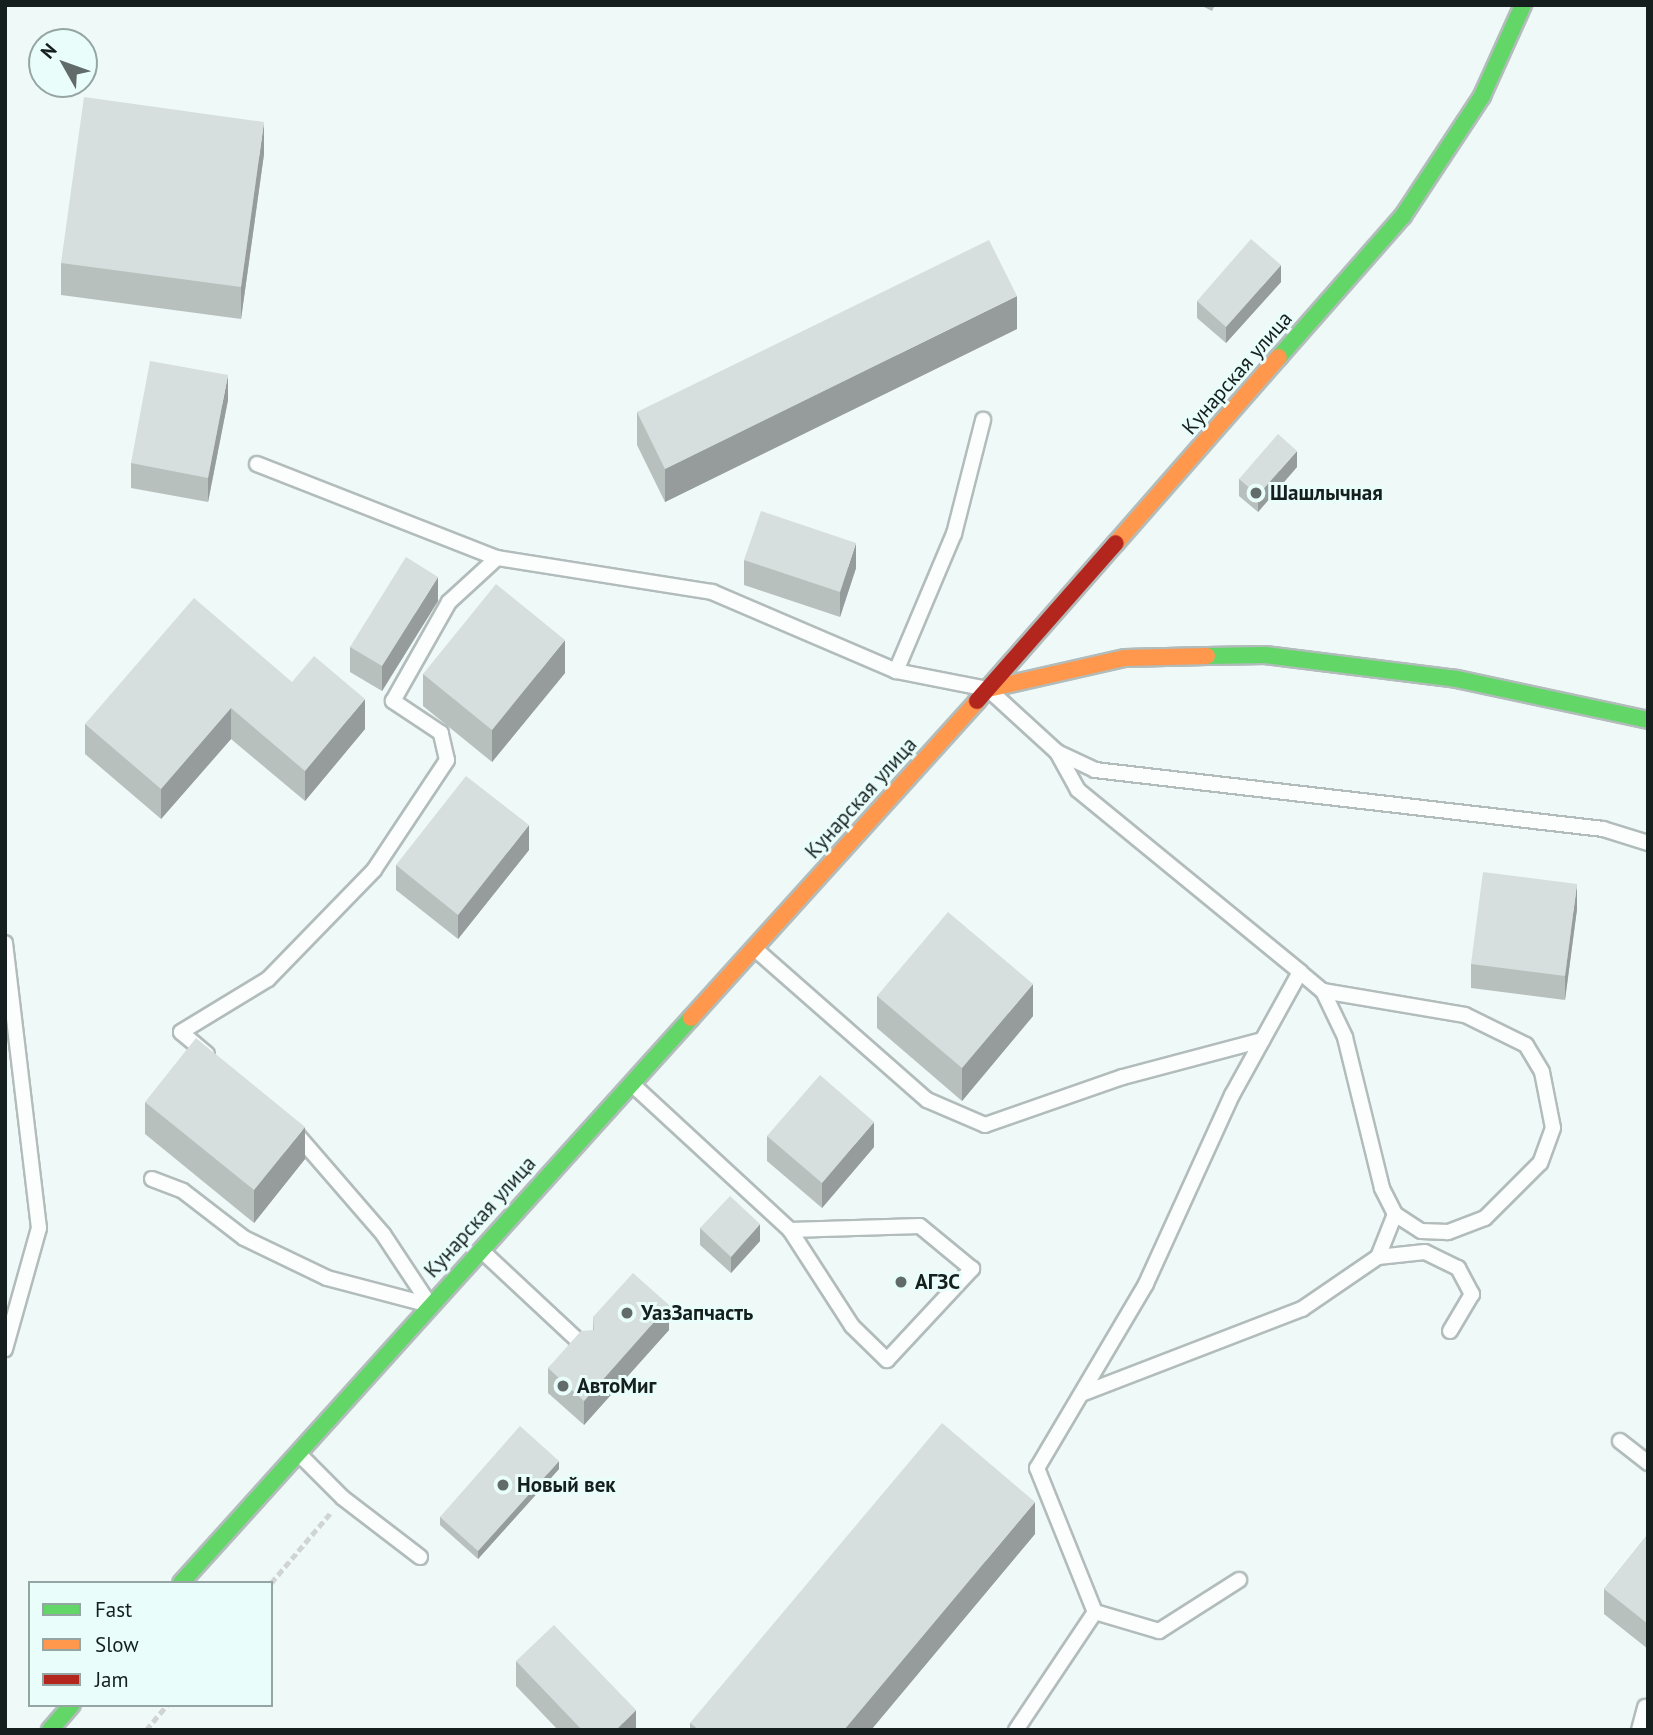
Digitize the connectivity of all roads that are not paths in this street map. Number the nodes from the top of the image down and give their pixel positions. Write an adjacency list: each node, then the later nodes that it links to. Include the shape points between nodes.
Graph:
1 (1522, 5): 6 (main road, Кунарская улица, via 1482,96 1403,216)
2 (983, 421): 5 (lane, via 954,534)
3 (257, 464): 4 (lane)
4 (497, 558): 5 (lane, via 712,592); 15 (lane, via 449,602 393,701 441,733 447,760 374,870 268,979 181,1032)
5 (896, 671): 6 (lane)
6 (988, 690): 7 (main road, via 1125,659 1265,655 1457,679); 8 (lane); 11 (main road, Кунарская улица)
7 (1648, 720)
8 (1057, 752): 9 (lane, via 1095,771 1603,829); 12 (lane, via 1079,790)
9 (1648, 843)
10 (5, 943): 27 (lane, via 39,1228)
11 (754, 948): 14 (lane, via 927,1100 985,1125 1123,1077); 16 (main road, Кунарская улица)
12 (1300, 972): 13 (lane); 14 (lane)
13 (1324, 991): 19 (lane, via 1345,1037 1382,1188); 21 (lane, via 1478,1020 1526,1045 1542,1072 1553,1128 1540,1163 1485,1218 1448,1232)
14 (1262, 1040): 29 (lane, via 1146,1284)
15 (222, 1068)
16 (630, 1082): 20 (lane); 22 (main road, Кунарская улица)
17 (284, 1122): 25 (lane, via 383,1234)
18 (152, 1179): 25 (lane, via 183,1192 244,1238 327,1278)
19 (1395, 1214): 21 (lane); 24 (lane)
20 (790, 1230): 20 (lane, via 852,1326 887,1360 972,1269 920,1226)
21 (1420, 1231): 23 (lane)
22 (480, 1249): 25 (main road, Кунарская улица); 28 (lane)
23 (1425, 1252): 24 (lane); 26 (lane, via 1458,1268 1472,1294)
24 (1378, 1257): 29 (lane, via 1303,1309)
25 (430, 1305): 31 (main road, Кунарская улица)
26 (1450, 1331)
27 (5, 1349)
28 (587, 1349)
29 (1084, 1393): 36 (lane, via 1037,1468)
30 (1620, 1441): 32 (lane)
31 (298, 1453): 33 (lane, via 343,1498); 35 (main road, Кунарская улица)
32 (1648, 1463)
33 (420, 1557)
34 (1239, 1580): 36 (lane, via 1159,1631)
35 (183, 1581)
36 (1095, 1612): 40 (lane)
37 (1647, 1706): 41 (lane)
38 (70, 1707): 39 (main road)
39 (50, 1730)
40 (1016, 1730)
41 (1639, 1730)

